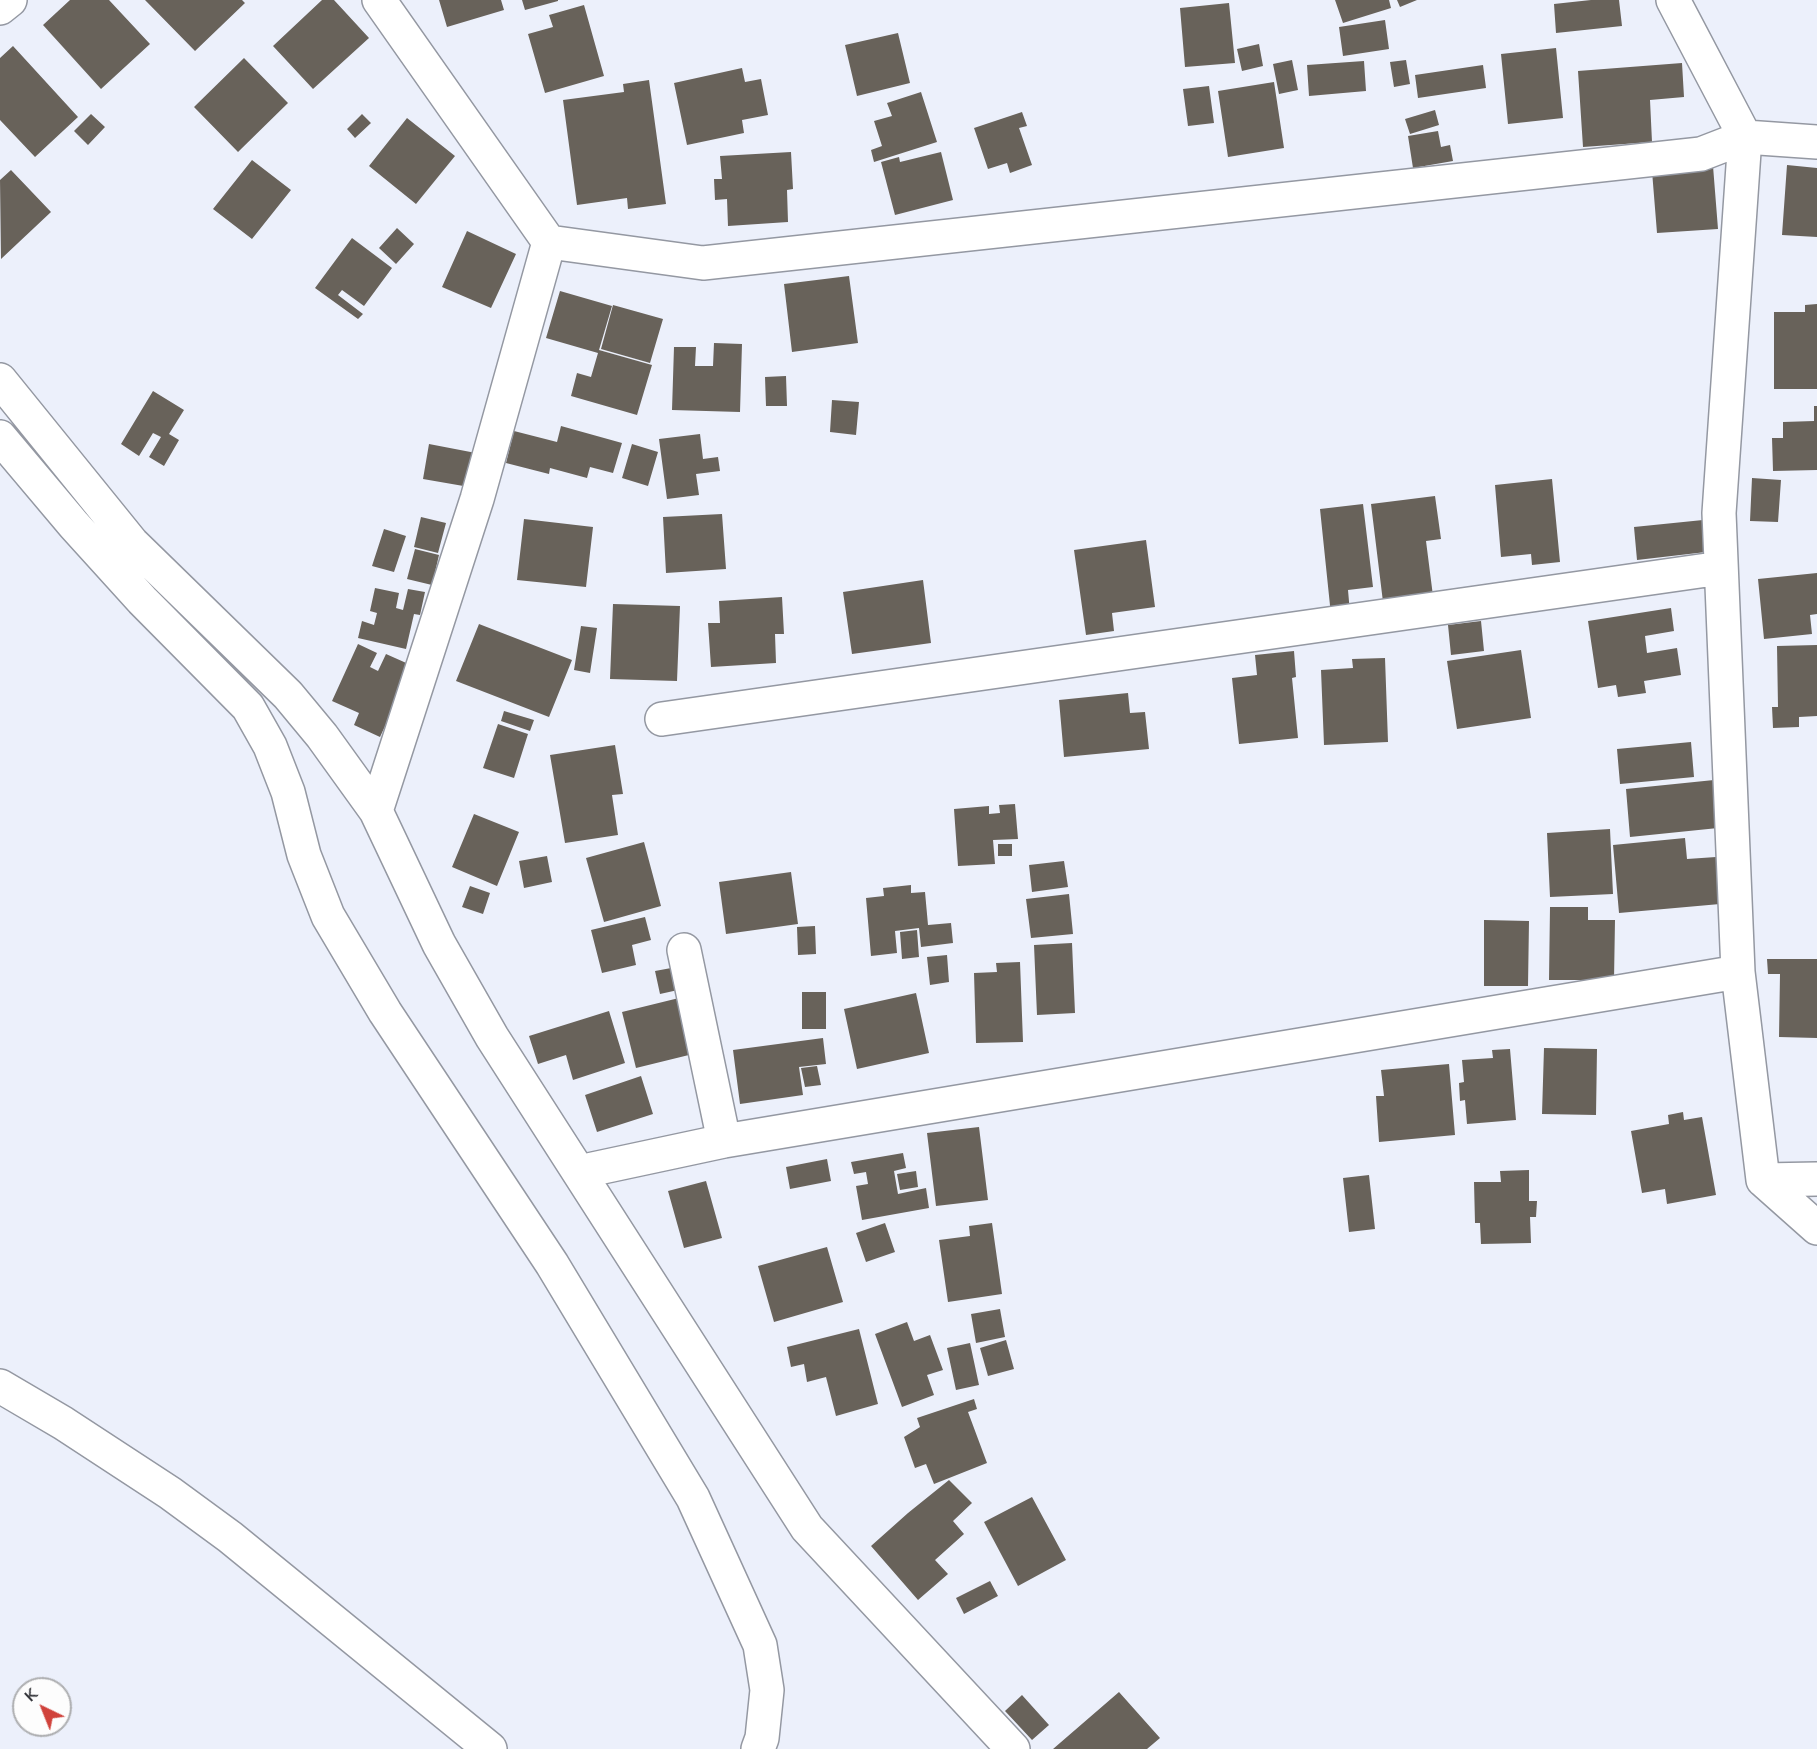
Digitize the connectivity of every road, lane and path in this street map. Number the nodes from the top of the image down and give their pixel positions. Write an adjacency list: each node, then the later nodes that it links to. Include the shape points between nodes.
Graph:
1 (10, 0): 4 (street)
2 (379, 0): 7 (street)
3 (1673, 0): 5 (street)
4 (0, 8)
5 (1745, 136): 6 (street); 7 (street, via 1701,154 703,262); 10 (street, via 1719,513)
6 (1817, 142)
7 (549, 242): 12 (street, via 477,499)
8 (0, 380): 12 (street, via 132,543 288,695)
9 (0, 437): 22 (street, via 142,600 248,707 270,746 288,792 304,855 328,916 384,1012 552,1264 693,1498 760,1645 767,1690)
10 (1721, 568): 11 (street); 14 (street)
11 (662, 719)
12 (376, 811): 16 (street, via 439,944 492,1037)
13 (684, 950): 15 (street)
14 (1738, 972): 15 (street); 18 (street)
15 (724, 1141): 16 (street)
16 (579, 1172): 23 (street, via 807,1528)
17 (1817, 1179): 18 (street)
18 (1762, 1180): 19 (street)
19 (1817, 1228)
20 (0, 1386): 21 (street, via 170,1492)
21 (490, 1749)
22 (758, 1749)
23 (1013, 1749)

